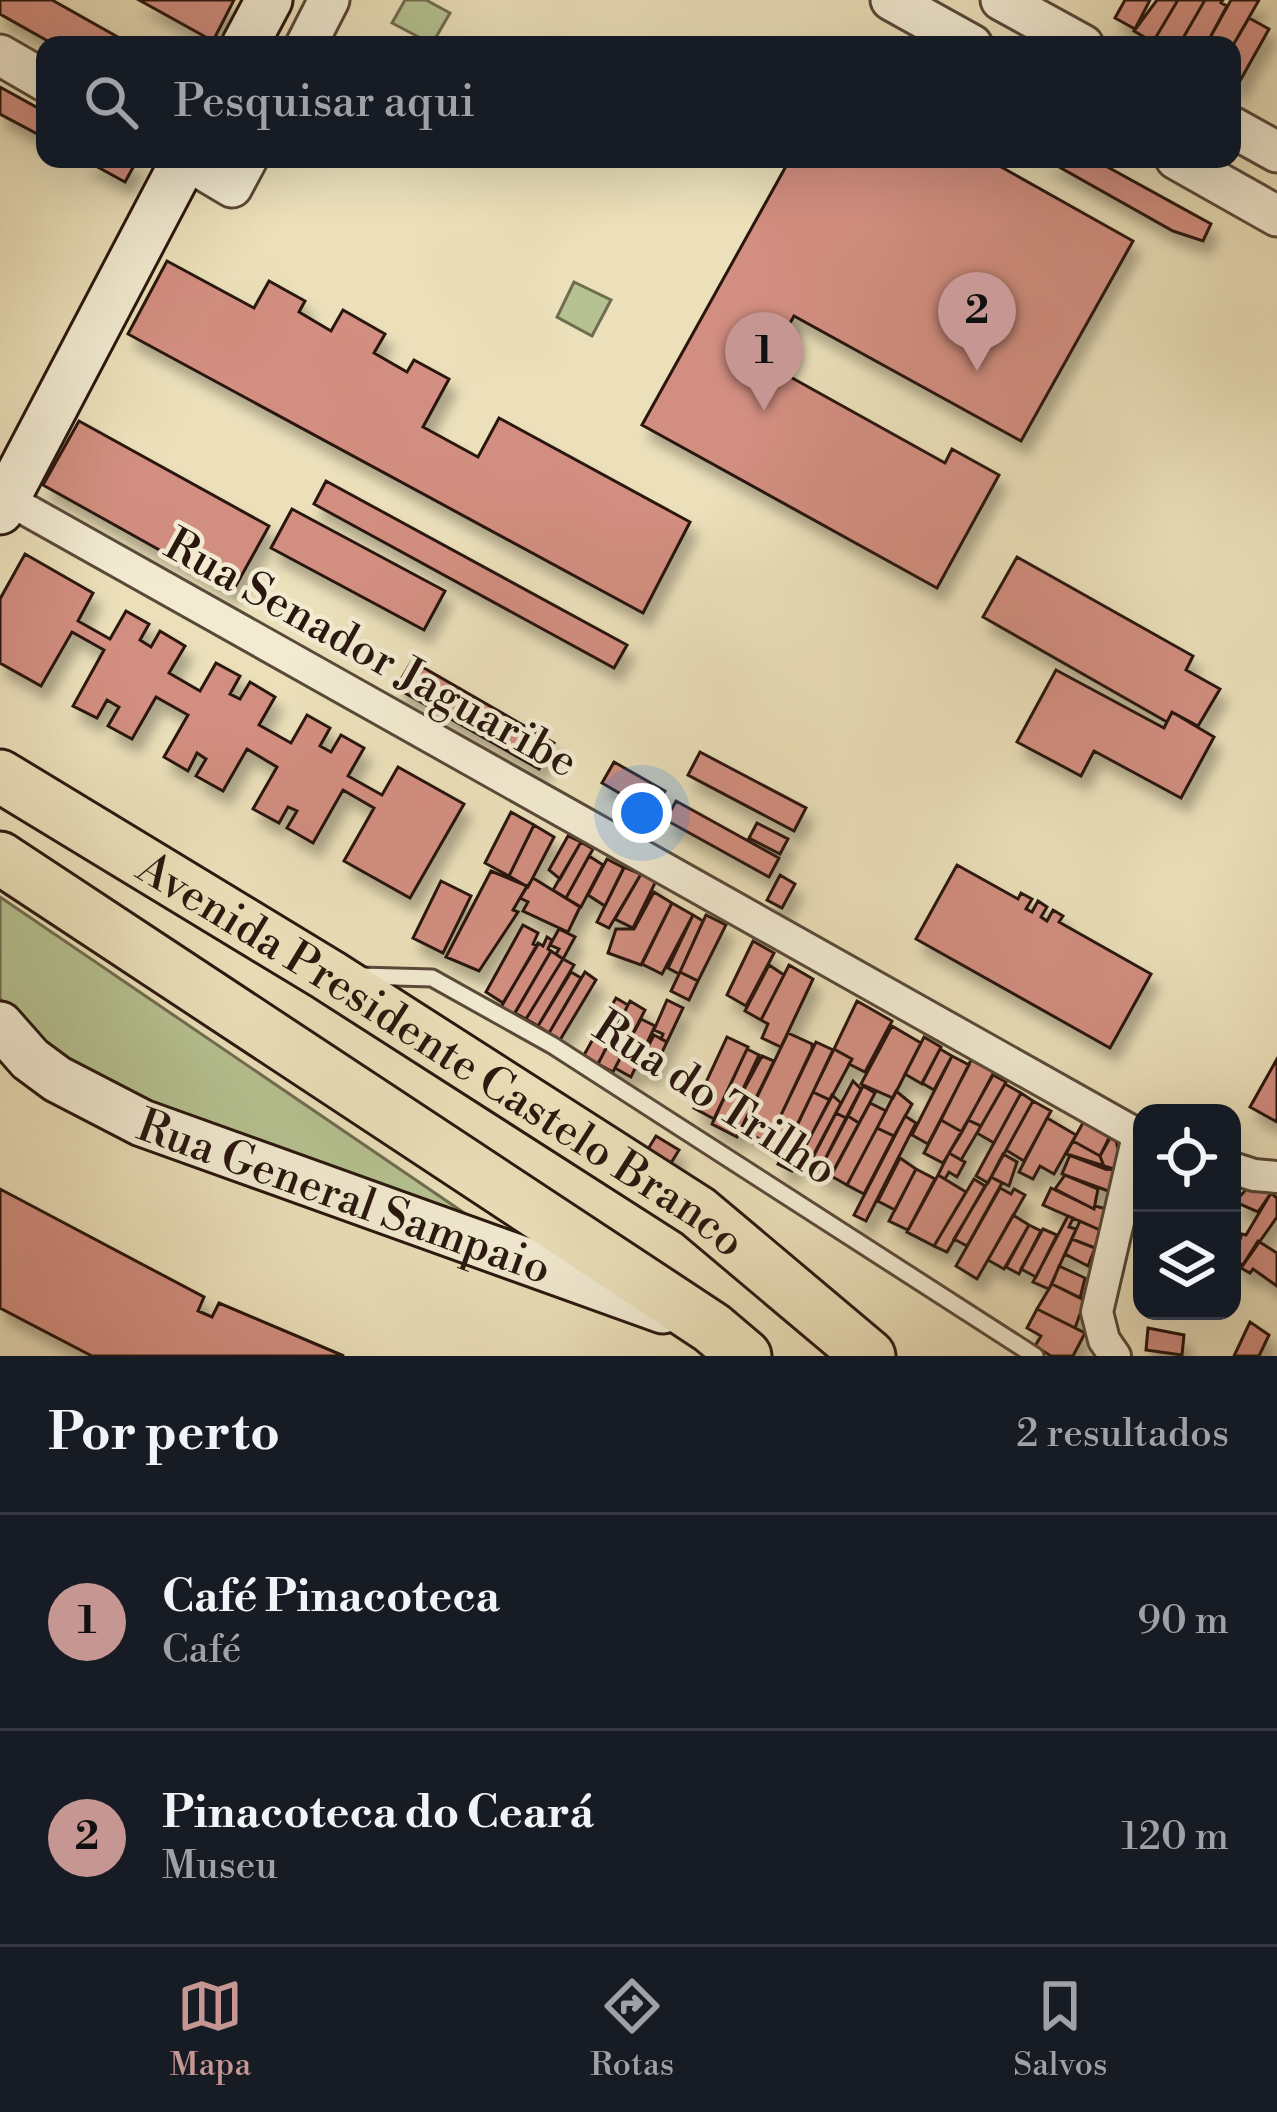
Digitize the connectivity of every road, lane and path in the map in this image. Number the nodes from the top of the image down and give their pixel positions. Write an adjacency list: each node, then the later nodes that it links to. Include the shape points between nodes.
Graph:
1 (268, 0): 5 (main road)
2 (329, 0): 6 (street)
3 (891, 0): 7 (street)
4 (1001, 0): 8 (street)
5 (250, 36)
6 (311, 36)
7 (956, 36)
8 (1067, 36)
9 (0, 55): 10 (street)
10 (36, 76)
11 (1241, 133): 12 (street)
12 (1277, 152)
13 (180, 168): 16 (main road)
14 (1192, 168): 15 (street)
15 (1277, 215)
16 (2, 501): 21 (street, Rua Senador Jaguaribe)
17 (0, 776): 19 (main road, Avenida Presidente Castelo Branco)
18 (0, 858): 25 (main road, Avenida Presidente Castelo Branco)
19 (328, 975): 26 (main road, Avenida Presidente Castelo Branco, via 698,1212); 27 (lane, Rua do Trilho, via 432,978 552,1045)
20 (0, 1025): 25 (main road, Rua General Sampaio, via 57,1078 142,1123)
21 (1133, 1132)
22 (1133, 1164): 28 (street, via 1096,1312)
23 (1241, 1171): 24 (street)
24 (1277, 1177)
25 (728, 1342)
26 (869, 1356)
27 (1035, 1356)
28 (1115, 1356)

